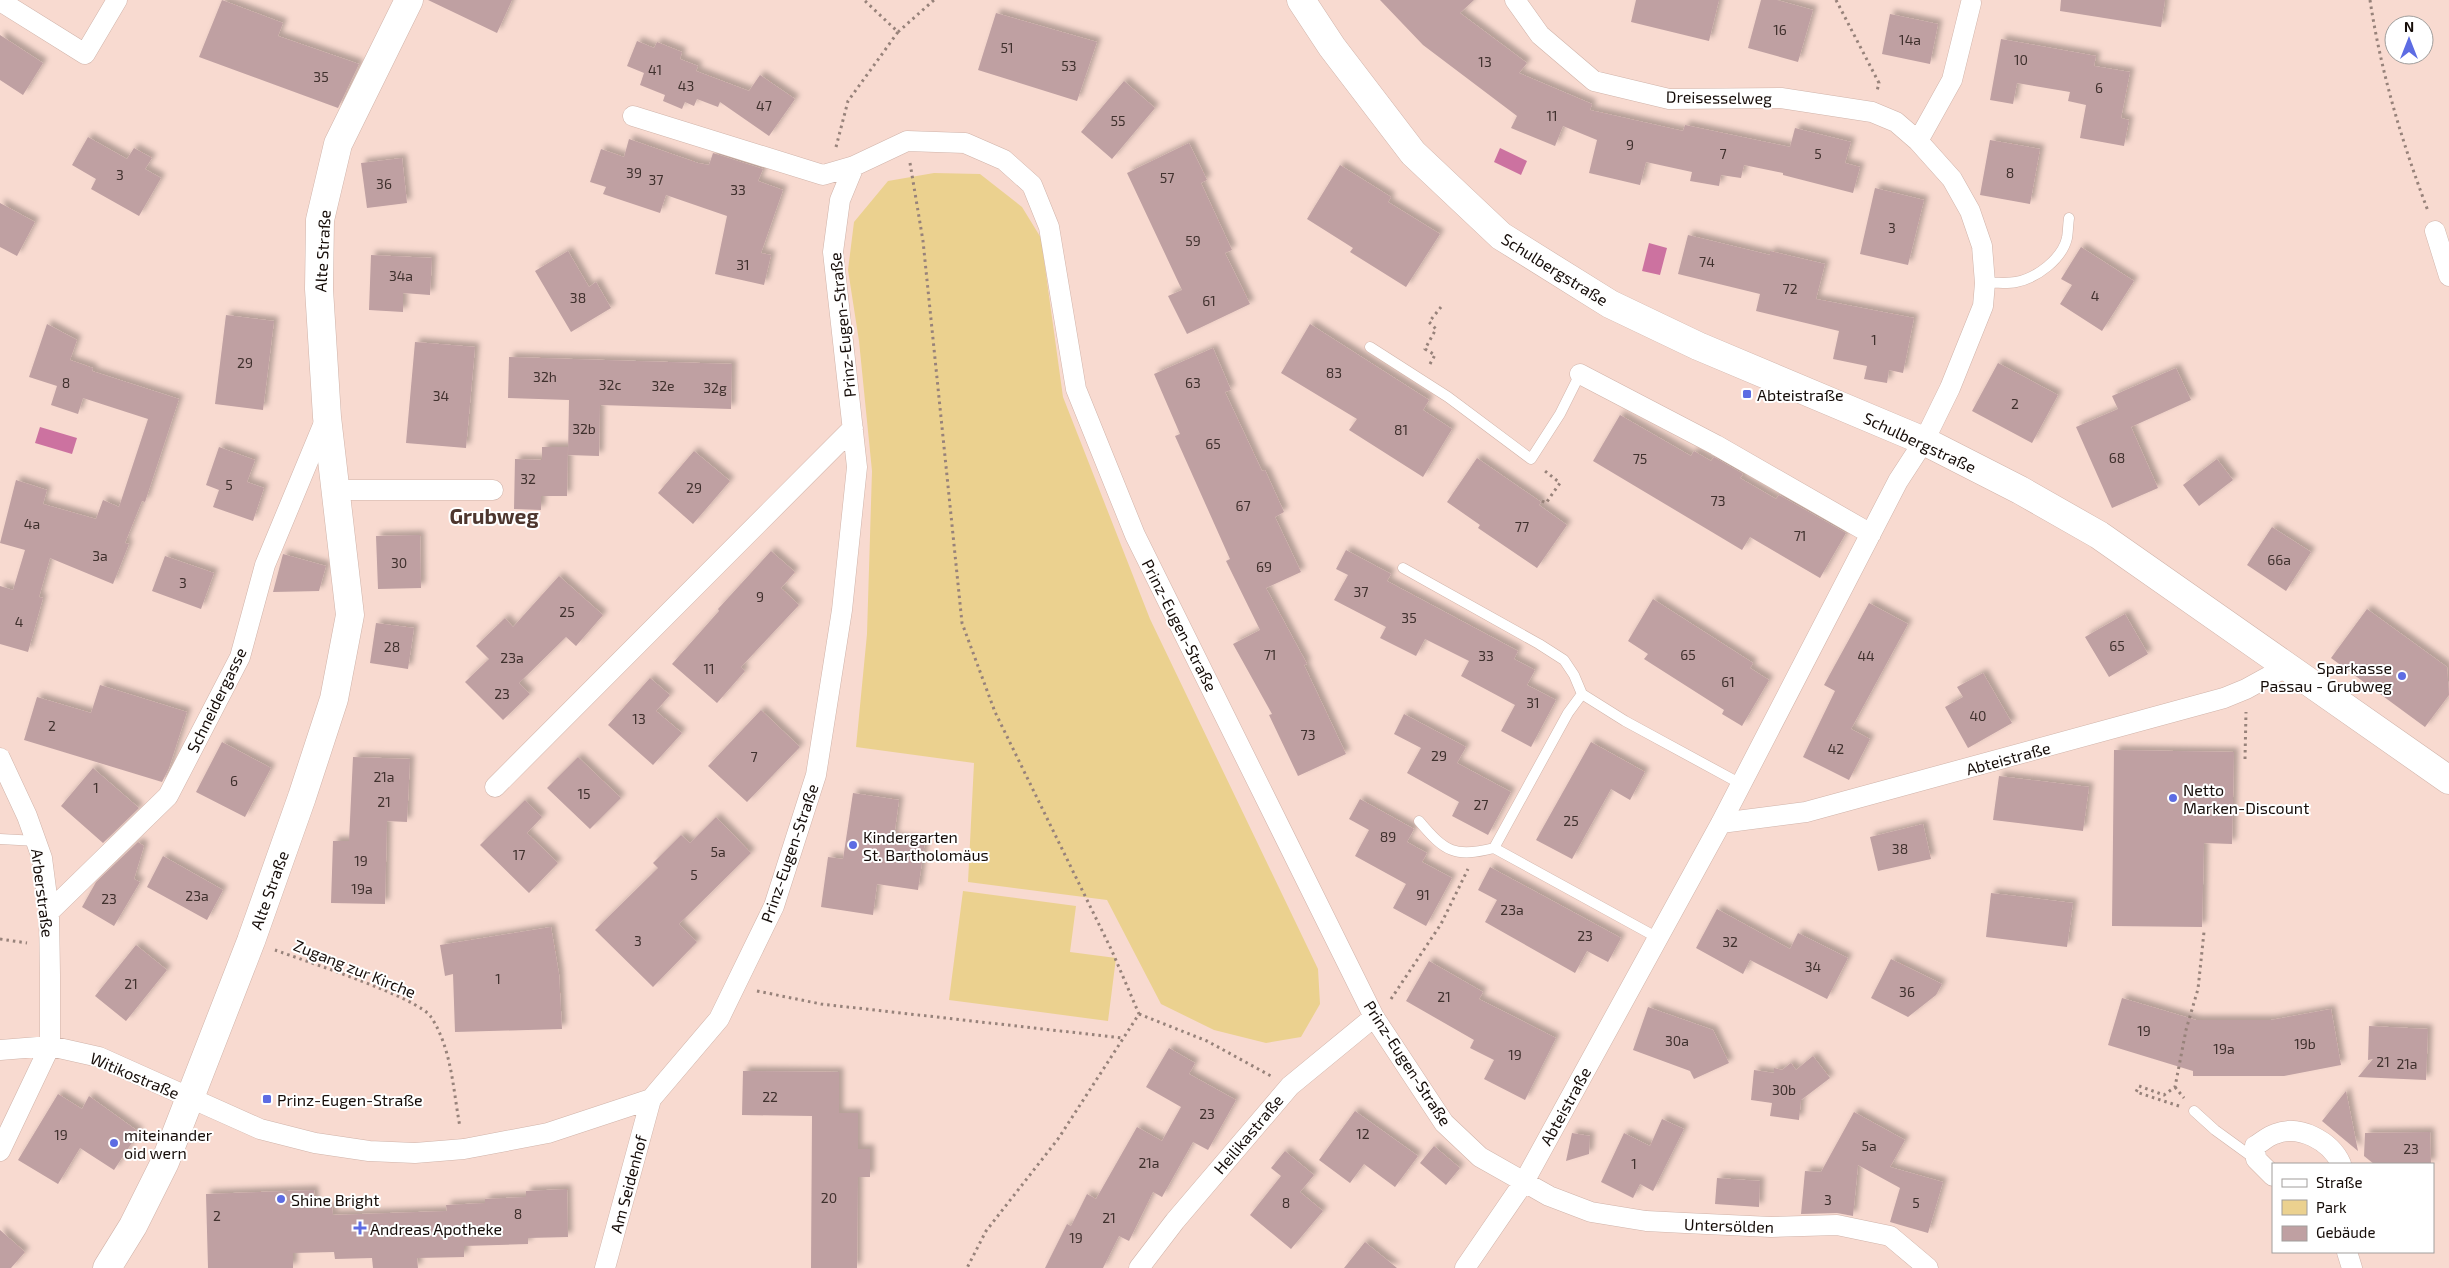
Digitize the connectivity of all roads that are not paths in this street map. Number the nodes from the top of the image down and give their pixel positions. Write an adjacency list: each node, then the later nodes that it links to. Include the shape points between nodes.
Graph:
1 (117, 0): 5 (street, via 85,54)
2 (409, 0): 16 (street, Alte Straße, via 338,144 320,220 319,289)
3 (1301, 0): 18 (street, Schulbergstraße, via 1332,47 1412,153 1501,236 1610,304 1698,346)
4 (1515, 0): 8 (street, Dreisesselweg, via 1540,35 1594,81 1669,99 1781,98 1824,103 1872,112 1896,122)
5 (0, 1)
6 (1971, 3): 8 (street, via 1952,80)
7 (633, 116): 9 (street, Prinz-Eugen-Straße, via 823,175)
8 (1918, 141): 13 (street, Dreisesselweg, via 1952,179 1970,211 1982,246)
9 (854, 166): 17 (street, Prinz-Eugen-Straße, via 840,200 833,252); 36 (street, Prinz-Eugen-Straße, via 907,141 965,143 1004,160 1032,185 1049,227 1076,389 1135,536)
10 (2069, 218): 13 (lane, via 2067,239 2047,268 2017,282)
11 (2435, 231): 12 (street)
12 (2449, 276)
13 (1985, 283): 18 (street, Dreisesselweg, via 1982,306 1950,388)
14 (1370, 347): 15 (lane, via 1448,397 1531,459 1560,414)
15 (1580, 374): 21 (street, via 1716,445)
16 (327, 417): 19 (street, Alte Straße); 34 (street, Schneidergasse, via 265,565 240,657 168,796)
17 (853, 428): 28 (street); 40 (street, Prinz-Eugen-Straße, via 857,467 842,610 816,775 774,906 719,1020)
18 (1924, 441): 21 (street, Abteistraße, via 1898,481); 23 (street, Schulbergstraße, via 2020,490 2099,536)
19 (335, 490): 20 (street); 39 (street, Alte Straße, via 350,614 334,700 251,941)
20 (493, 490)
21 (1871, 534): 27 (street, Abteistraße)
22 (1403, 568): 24 (lane, via 1564,660)
23 (2286, 667): 26 (street, Schulbergstraße); 30 (street, Abteistraße, via 2224,698 2036,750 1806,812)
24 (1582, 694): 27 (lane); 33 (lane, via 1568,713)
25 (0, 758): 32 (street, Arberstraße)
26 (2449, 780)
27 (1741, 784): 30 (street, Abteistraße)
28 (495, 787)
29 (1419, 821): 33 (lane, via 1430,834 1455,852)
30 (1721, 823): 35 (street, Abteistraße)
31 (0, 839): 32 (lane)
32 (36, 841): 34 (street, Arberstraße, via 42,858)
33 (1494, 848): 35 (lane)
34 (49, 912): 37 (street, Arberstraße)
35 (1658, 938): 46 (street, Abteistraße)
36 (1374, 1017): 46 (street, Prinz-Eugen-Straße, via 1444,1123 1480,1157); 50 (street, Heilikastraße, via 1290,1086)
37 (50, 1046): 38 (street, Witikostraße); 39 (street, Witikostraße, via 99,1057); 42 (street)
38 (0, 1050)
39 (190, 1098): 40 (street, via 260,1129 315,1143 396,1152 464,1150 548,1133); 48 (street, Alte Straße, via 165,1162 133,1226)
40 (651, 1099): 49 (street, Am Seidenhof)
41 (2194, 1111): 43 (lane)
42 (0, 1151)
43 (2256, 1159): 44 (street, via 2255,1146 2276,1134 2296,1130 2320,1140); 45 (street)
44 (2341, 1163)
45 (2272, 1175)
46 (1524, 1182): 51 (street, Abteistraße); 52 (street, Untersölden, via 1549,1196 1591,1212 1646,1220 1770,1227 1837,1225 1890,1236)
47 (2348, 1253): 53 (street)
48 (107, 1268)
49 (605, 1268)
50 (1139, 1268)
51 (1465, 1268)
52 (1928, 1268)
53 (2352, 1268)

